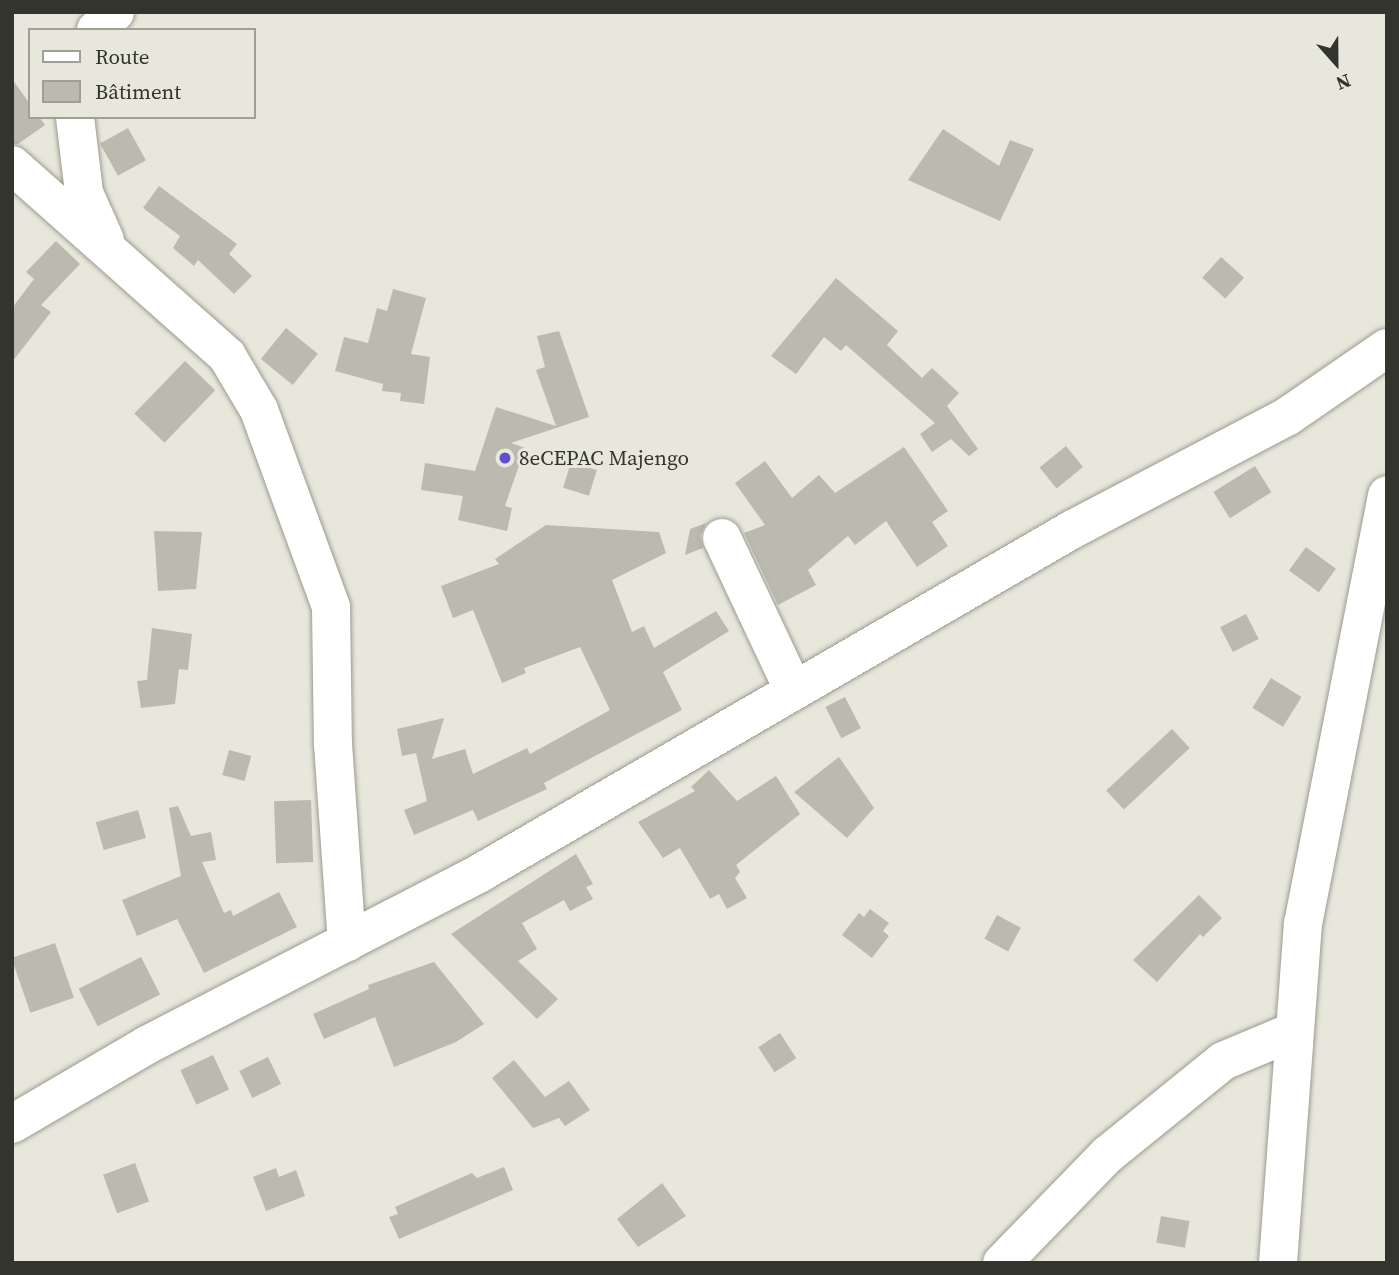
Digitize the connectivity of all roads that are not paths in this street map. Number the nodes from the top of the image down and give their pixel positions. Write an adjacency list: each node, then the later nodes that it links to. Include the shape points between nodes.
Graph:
1 (115, 12): 2 (street)
2 (98, 28)
3 (75, 119): 5 (street, via 83,193)
4 (12, 165): 5 (street)
5 (108, 245): 10 (street, via 227,356 259,410 294,496 331,607 333,744)
6 (1387, 348): 9 (street, via 1288,416 1073,529)
7 (1387, 495): 11 (street, via 1303,924)
8 (722, 538): 9 (street)
9 (793, 689): 10 (street, via 480,873)
10 (347, 943): 12 (street, via 147,1045)
11 (1292, 1032): 13 (street, via 1223,1061 1107,1154); 14 (street)
12 (12, 1124)
13 (1002, 1263)
14 (1278, 1263)

